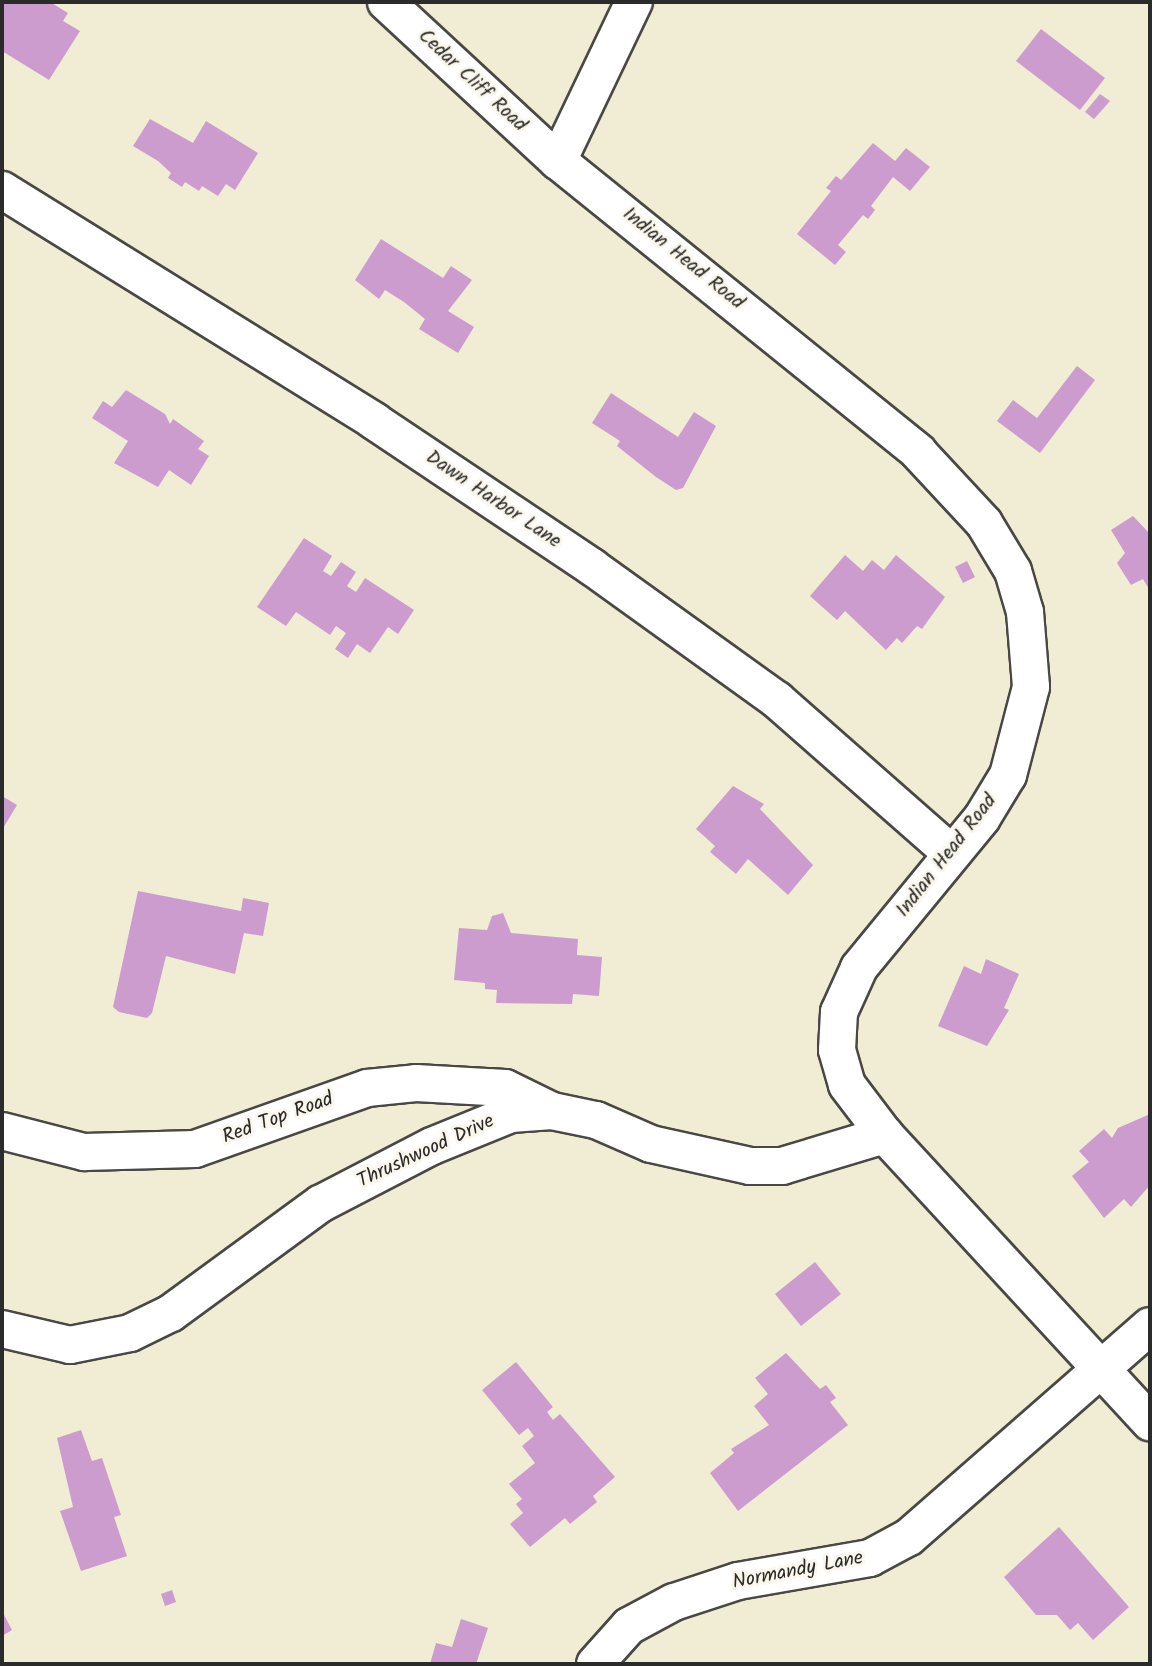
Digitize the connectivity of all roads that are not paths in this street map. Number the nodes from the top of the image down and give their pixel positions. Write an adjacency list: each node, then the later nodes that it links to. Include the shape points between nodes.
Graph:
1 (386, 2): 3 (street, Cedar Cliff Road)
2 (634, 2): 3 (street)
3 (558, 161): 5 (street, Indian Head Road, via 918,452 984,523 1013,571 1031,652 1022,732 1008,775)
4 (2, 190): 5 (street, Dawn Harbor Lane, via 374,421 592,567 777,700)
5 (952, 854): 8 (street, Indian Head Road, via 859,968 839,1012 837,1050 847,1085)
6 (552, 1111): 7 (street, Red Top Road, via 505,1088 416,1083 367,1088 195,1149 84,1152); 8 (street, Thrushwood Drive, via 596,1120 651,1144 750,1166 782,1166); 10 (street, Thrushwood Drive, via 511,1114 479,1124 357,1183 171,1313 130,1333 70,1345)
7 (2, 1131)
8 (885, 1135): 11 (street, Indian Head Road)
9 (1150, 1326): 11 (street, Normandy Lane)
10 (2, 1329)
11 (1103, 1370): 12 (street, Indian Head Road); 13 (street, Normandy Lane, via 909,1537 870,1558 738,1581 674,1602 629,1626)
12 (1150, 1422)
13 (595, 1664)

